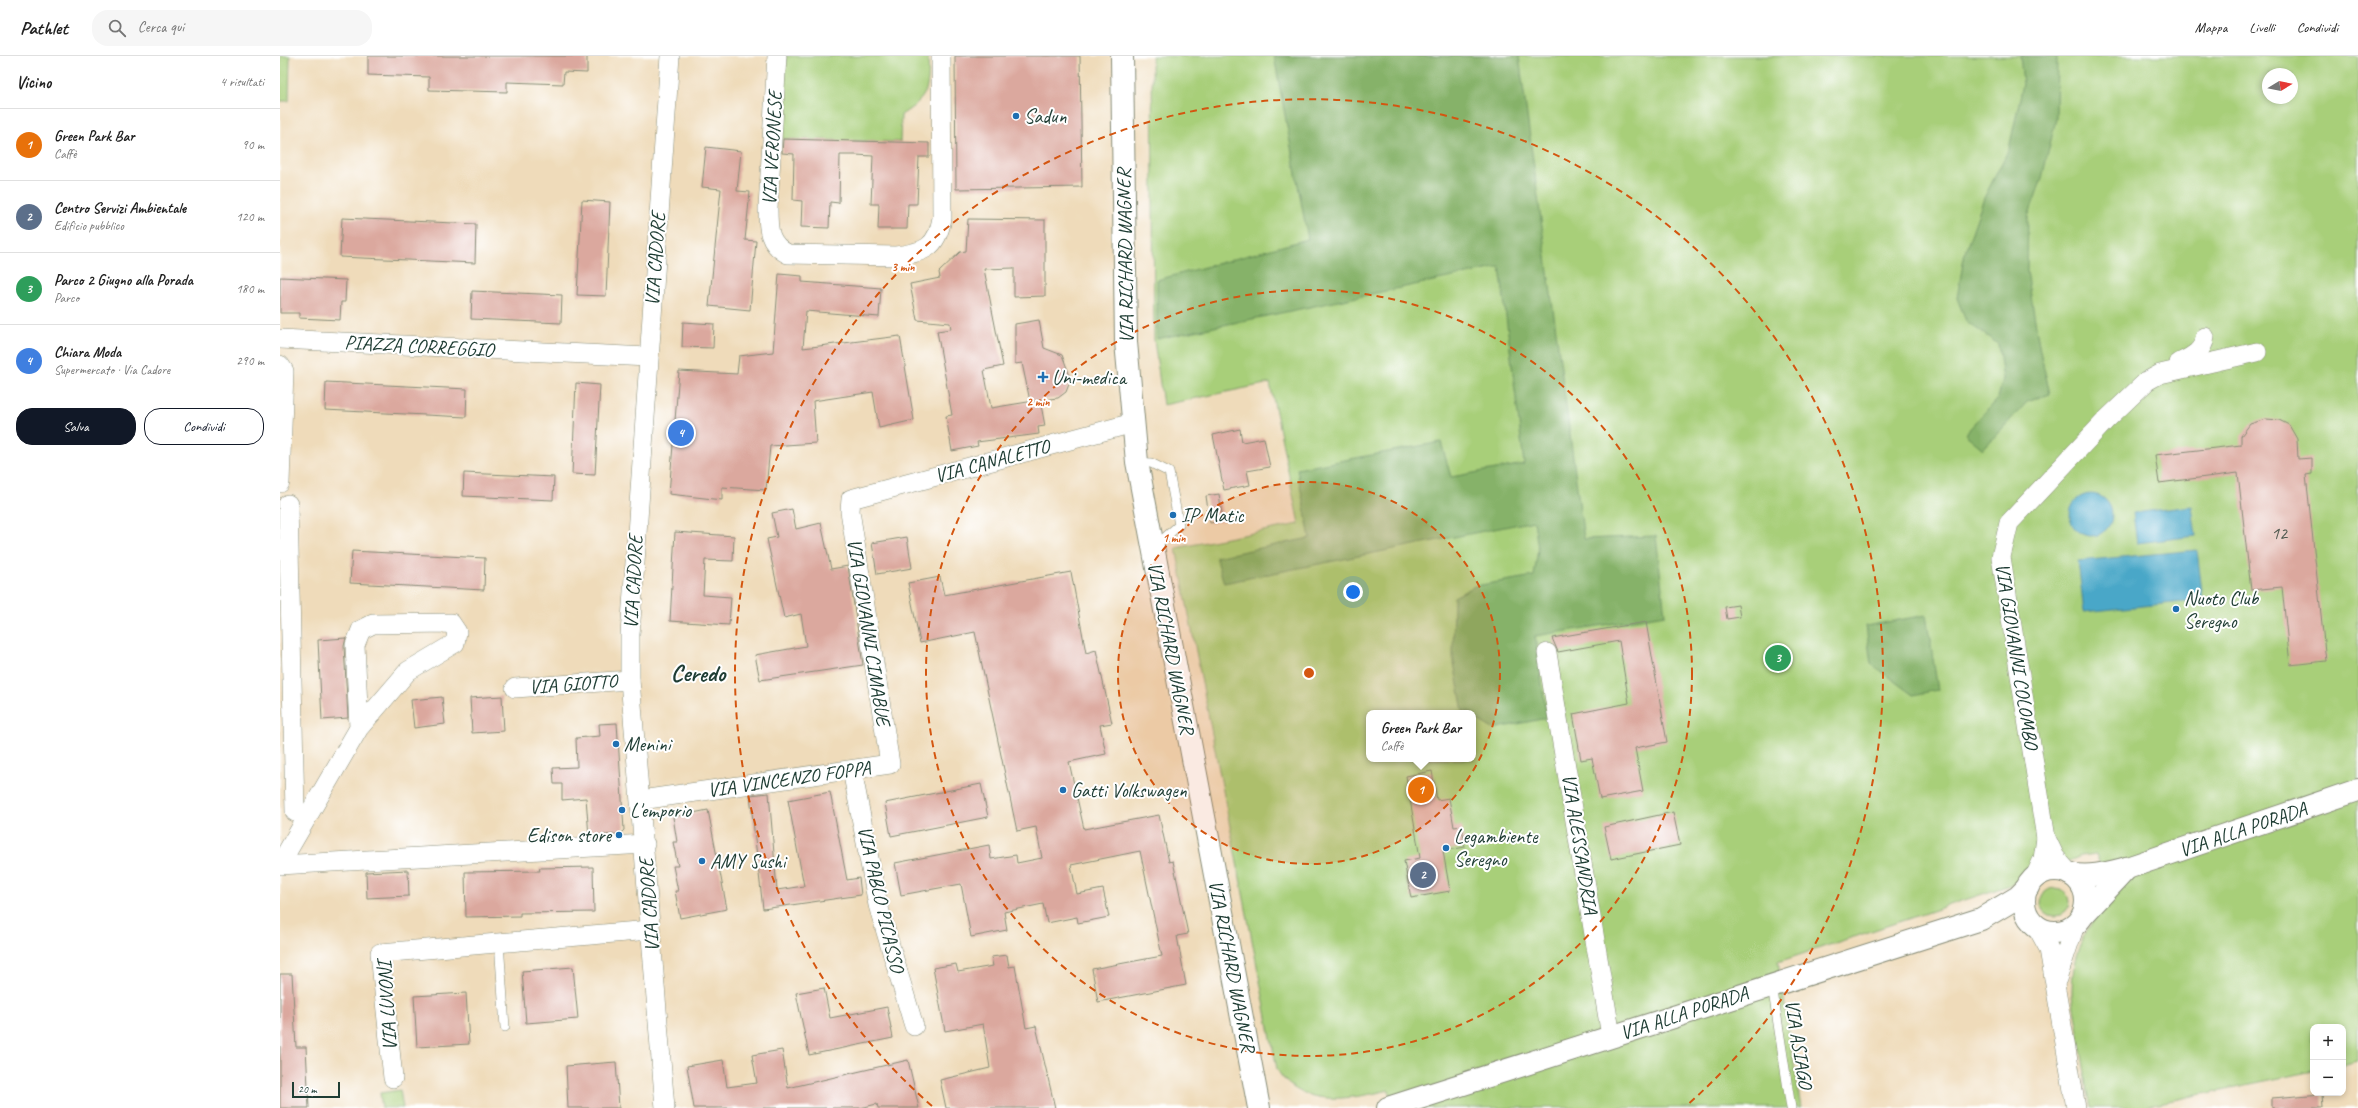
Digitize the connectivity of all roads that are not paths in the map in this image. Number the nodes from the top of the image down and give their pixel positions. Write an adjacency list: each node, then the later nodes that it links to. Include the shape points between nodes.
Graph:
1 (670, 56): 8 (street, VIA CADORE)
2 (777, 56): 3 (street, VIA VERONESE, via 768,208 768,230 771,240 778,249 788,254 896,256 914,254 925,249 934,242 940,231)
3 (941, 56)
4 (1122, 56): 11 (street, VIA RICHARD WAGNER, via 1126,342)
5 (2205, 337): 10 (street, via 2204,346 2197,353)
6 (280, 339): 8 (street, PIAZZA CORREGGIO)
7 (2257, 352): 10 (street, VIA GIOVANNI COLOMBO)
8 (648, 357): 18 (street, VIA CADORE, via 630,635)
9 (280, 365): 13 (street, via 284,371)
10 (2160, 374): 28 (street, VIA GIOVANNI COLOMBO, via 2147,381 2107,419 2009,523 2001,557)
11 (1133, 423): 12 (street, VIA RICHARD WAGNER); 14 (street, VIA CANALETTO)
12 (1137, 462): 16 (street, VIA RICHARD WAGNER); 16 (lane, via 1152,463 1169,472 1179,525)
13 (280, 483)
14 (851, 499): 21 (street, VIA GIOVANNI CIMABUE, via 850,510)
15 (288, 504): 23 (street)
16 (1152, 549): 45 (street, VIA RICHARD WAGNER)
17 (1548, 652): 43 (street, VIA ALESSANDRIA)
18 (630, 680): 19 (street, VIA GIOTTO); 26 (street, VIA CADORE)
19 (515, 688)
20 (359, 728): 20 (street, via 408,671 455,643 457,632 451,623 372,624 361,630 355,644); 25 (street)
21 (890, 764): 22 (street, VIA VINCENZO FOPPA)
22 (852, 770): 26 (street, VIA VINCENZO FOPPA); 41 (street, VIA PABLO PICASSO, via 878,906)
23 (294, 782): 25 (street); 27 (street)
24 (2358, 790): 31 (street, VIA ALLA PORADA)
25 (319, 798): 30 (street)
26 (641, 800): 29 (street, VIA CADORE)
27 (295, 812)
28 (2046, 838): 32 (street, VIA GIOVANNI COLOMBO, via 2055,857); 33 (street, VIA GIOVANNI COLOMBO, via 2043,859)
29 (645, 844): 30 (street); 37 (street, VIA CADORE)
30 (280, 865)
31 (2127, 868): 32 (street, VIA ALLA PORADA, via 2095,876); 35 (street, VIA ALLA PORADA)
32 (2070, 874): 33 (street, via 2051,870); 35 (street, via 2082,885 2085,892 2086,907)
33 (2031, 883): 34 (street, VIA ALLA PORADA, via 2018,897); 36 (street, via 2024,905)
34 (1981, 919): 36 (street, VIA ALLA PORADA, via 2014,918); 40 (street, VIA ALLA PORADA)
35 (2079, 920): 36 (street, via 2068,930 2053,932); 39 (street)
36 (2034, 924): 39 (street, via 2049,950)
37 (650, 930): 38 (street, VIA LUVONI); 46 (street, VIA CADORE)
38 (499, 943): 42 (lane); 44 (street, VIA LUVONI, via 380,953)
39 (2056, 982): 49 (street)
40 (1772, 985): 43 (street, VIA ALLA PORADA); 48 (lane, VIA ASIAGO)
41 (914, 1026)
42 (506, 1027)
43 (1611, 1036): 47 (street, VIA ALLA PORADA)
44 (393, 1078)
45 (1261, 1103)
46 (665, 1108)
47 (1388, 1108)
48 (1791, 1108)
49 (2076, 1108)

